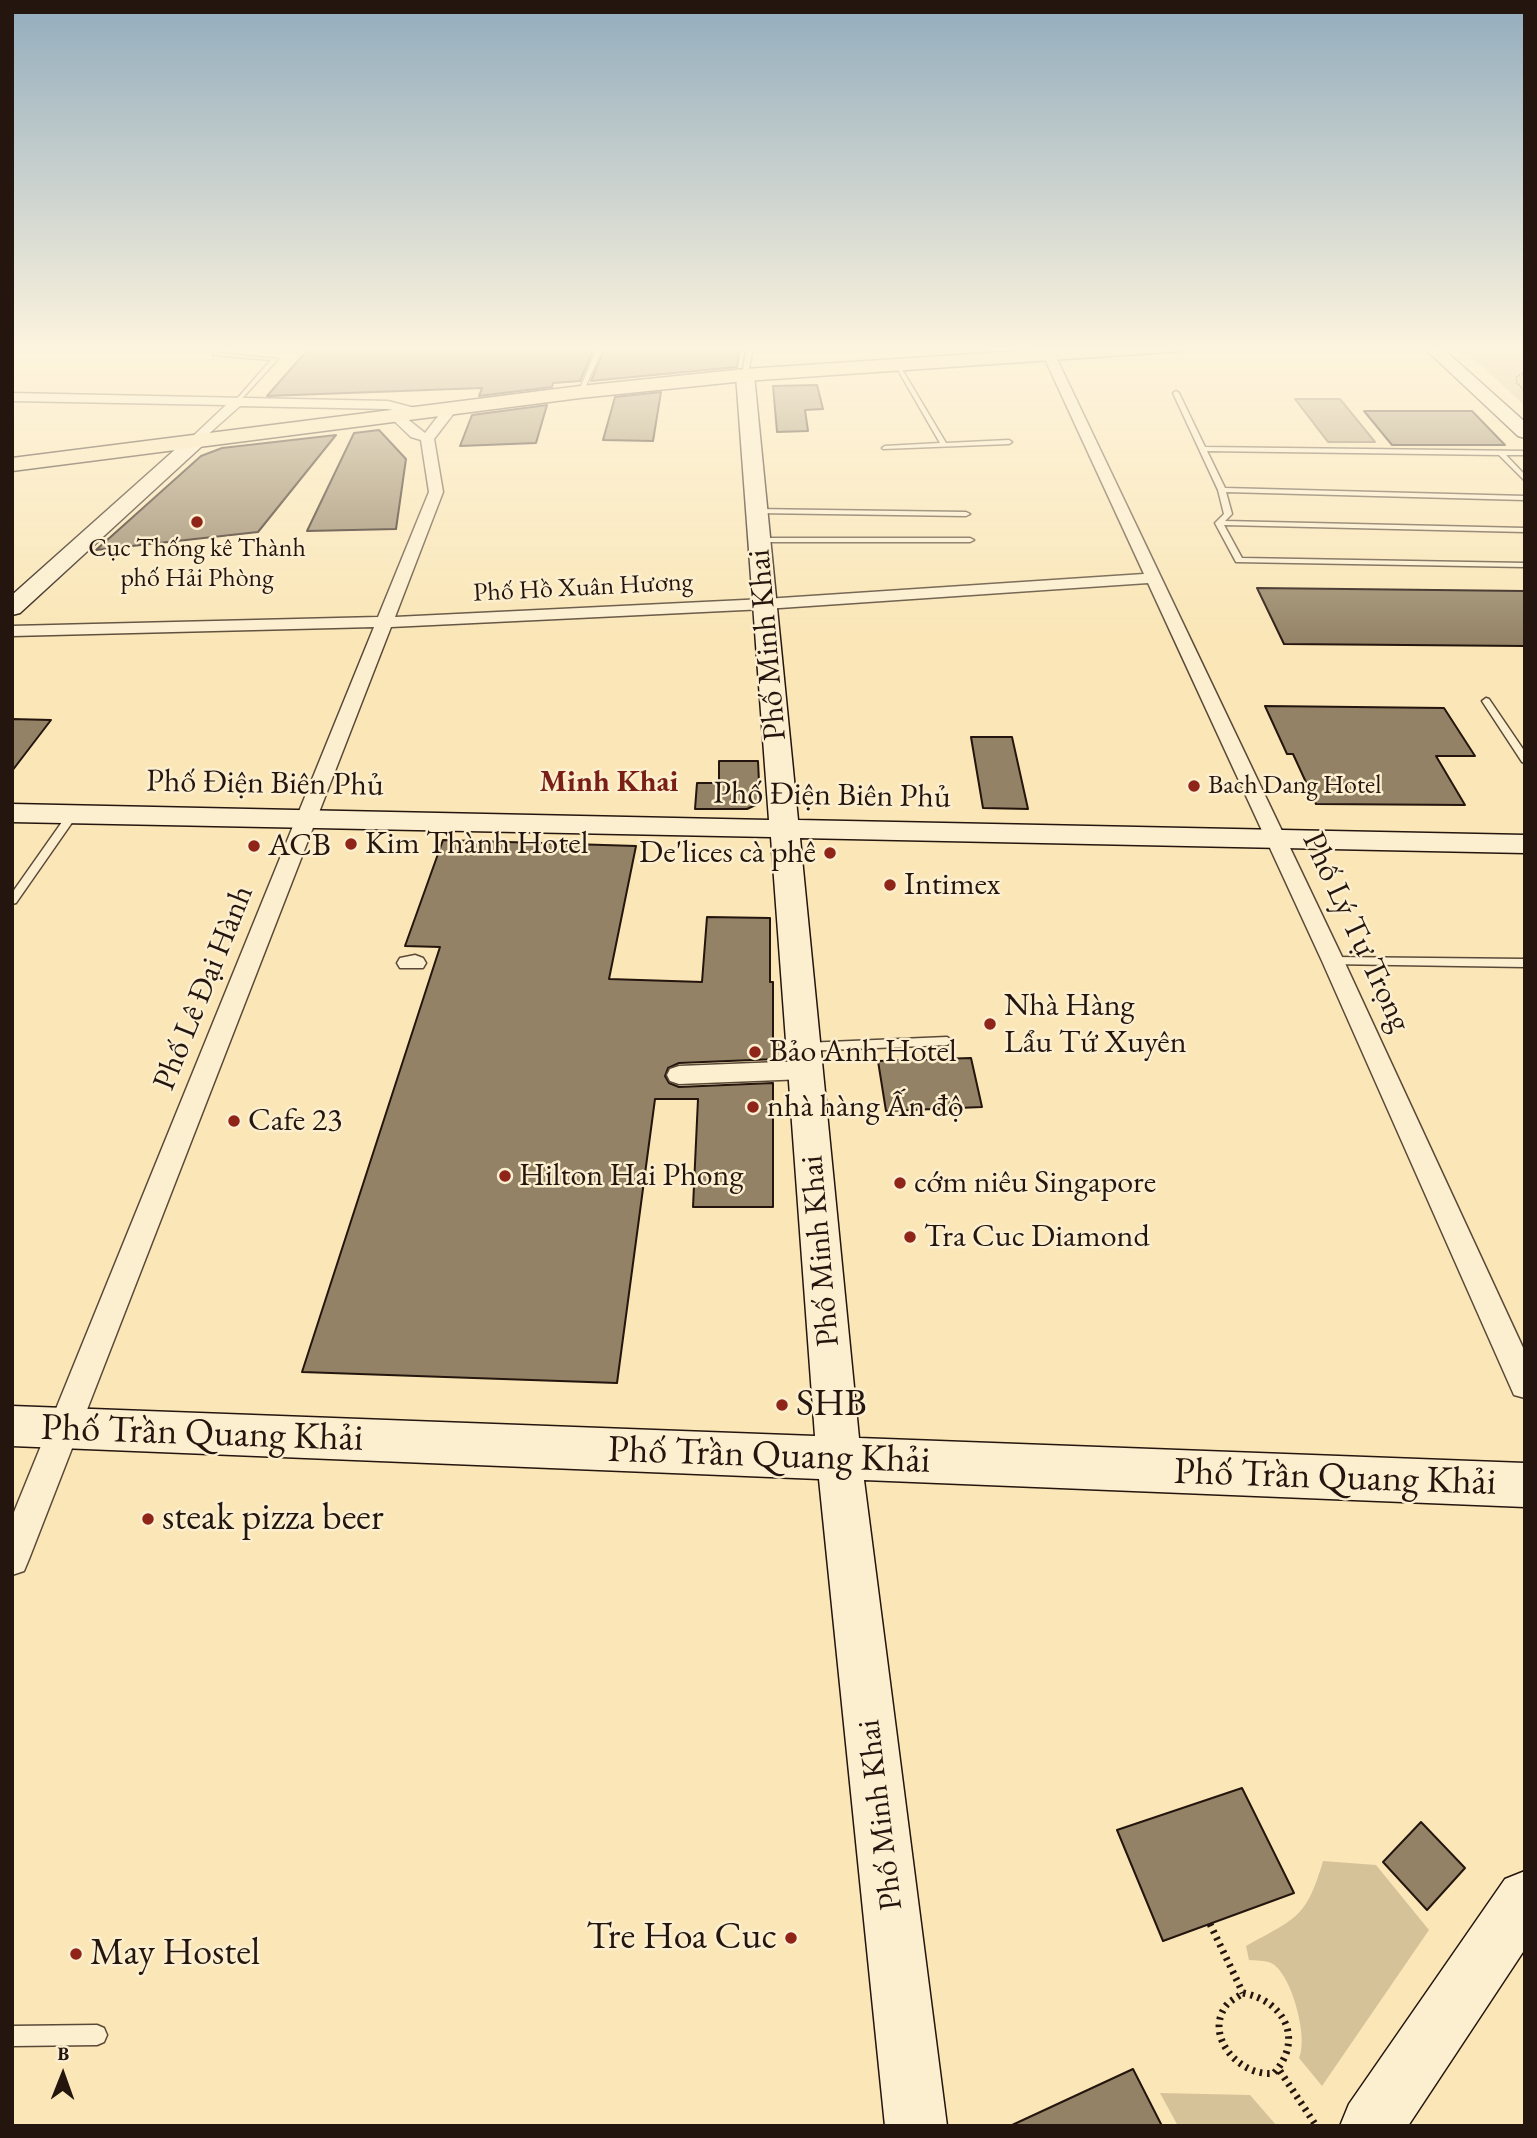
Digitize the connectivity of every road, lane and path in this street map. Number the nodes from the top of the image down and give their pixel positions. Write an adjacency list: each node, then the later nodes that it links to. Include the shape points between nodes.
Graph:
1 (165, 446): 12 (main road)
2 (191, 446): 24 (street)
3 (428, 446): 25 (street, Phố Lê Đại Hành, via 436,492)
4 (753, 446): 18 (street, Phố Minh Khai)
5 (929, 446): 8 (lane)
6 (1092, 446): 22 (street, Phố Lý Tự Trọng)
7 (1201, 446): 9 (lane)
8 (885, 448)
9 (1203, 449): 10 (lane); 14 (lane)
10 (1501, 453): 11 (lane); 13 (lane)
11 (1525, 453)
12 (12, 465)
13 (1525, 480)
14 (1222, 490): 15 (lane); 17 (lane, via 1228,514)
15 (1525, 498)
16 (966, 514): 18 (lane)
17 (1219, 523): 19 (lane); 21 (lane, via 1239,560)
18 (758, 526): 20 (lane); 23 (street, Phố Minh Khai)
19 (1525, 530)
20 (970, 540)
21 (1525, 565)
22 (1155, 579): 23 (street, Phố Hồ Xuân Hương); 33 (street, Phố Lý Tự Trọng)
23 (765, 604): 25 (street, Phố Hồ Xuân Hương); 32 (street, Phố Minh Khai)
24 (12, 608)
25 (384, 622): 26 (street, Phố Hồ Xuân Hương); 31 (street, Phố Lê Đại Hành)
26 (12, 631)
27 (1486, 701): 28 (lane)
28 (1525, 760)
29 (12, 813): 30 (street, Phố Điện Biên Phủ)
30 (73, 814): 31 (street, Phố Điện Biên Phủ); 35 (lane)
31 (306, 820): 32 (street, Phố Điện Biên Phủ); 43 (street, Phố Lê Đại Hành)
32 (785, 829): 33 (street, Phố Điện Biên Phủ); 39 (street, Phố Minh Khai)
33 (1277, 841): 34 (street, Phố Điện Biên Phủ); 36 (street, Phố Lý Tự Trọng)
34 (1525, 844)
35 (12, 901)
36 (1333, 961): 37 (lane); 41 (street, Phố Lý Tự Trọng)
37 (1525, 963)
38 (947, 1041): 39 (lane)
39 (804, 1059): 40 (street); 44 (street, Phố Minh Khai)
40 (679, 1075)
41 (1525, 1385)
42 (12, 1426): 43 (street, Phố Trần Quang Khải)
43 (64, 1428): 44 (street, Phố Trần Quang Khải); 46 (street, Phố Lê Đại Hành)
44 (839, 1458): 45 (street, Phố Trần Quang Khải); 54 (street, Phố Minh Khai)
45 (1525, 1485)
46 (12, 1559)
47 (1525, 1899): 55 (street)
48 (1210, 1924): 49 (path)
49 (1243, 1993): 52 (path, via 1265,2000 1284,2021 1288,2056); 52 (path, via 1230,1998 1222,2011 1225,2047 1251,2074 1267,2076)
50 (97, 2035): 51 (lane)
51 (12, 2036)
52 (1280, 2071): 53 (path)
53 (1315, 2124)
54 (916, 2126)
55 (1371, 2126)

